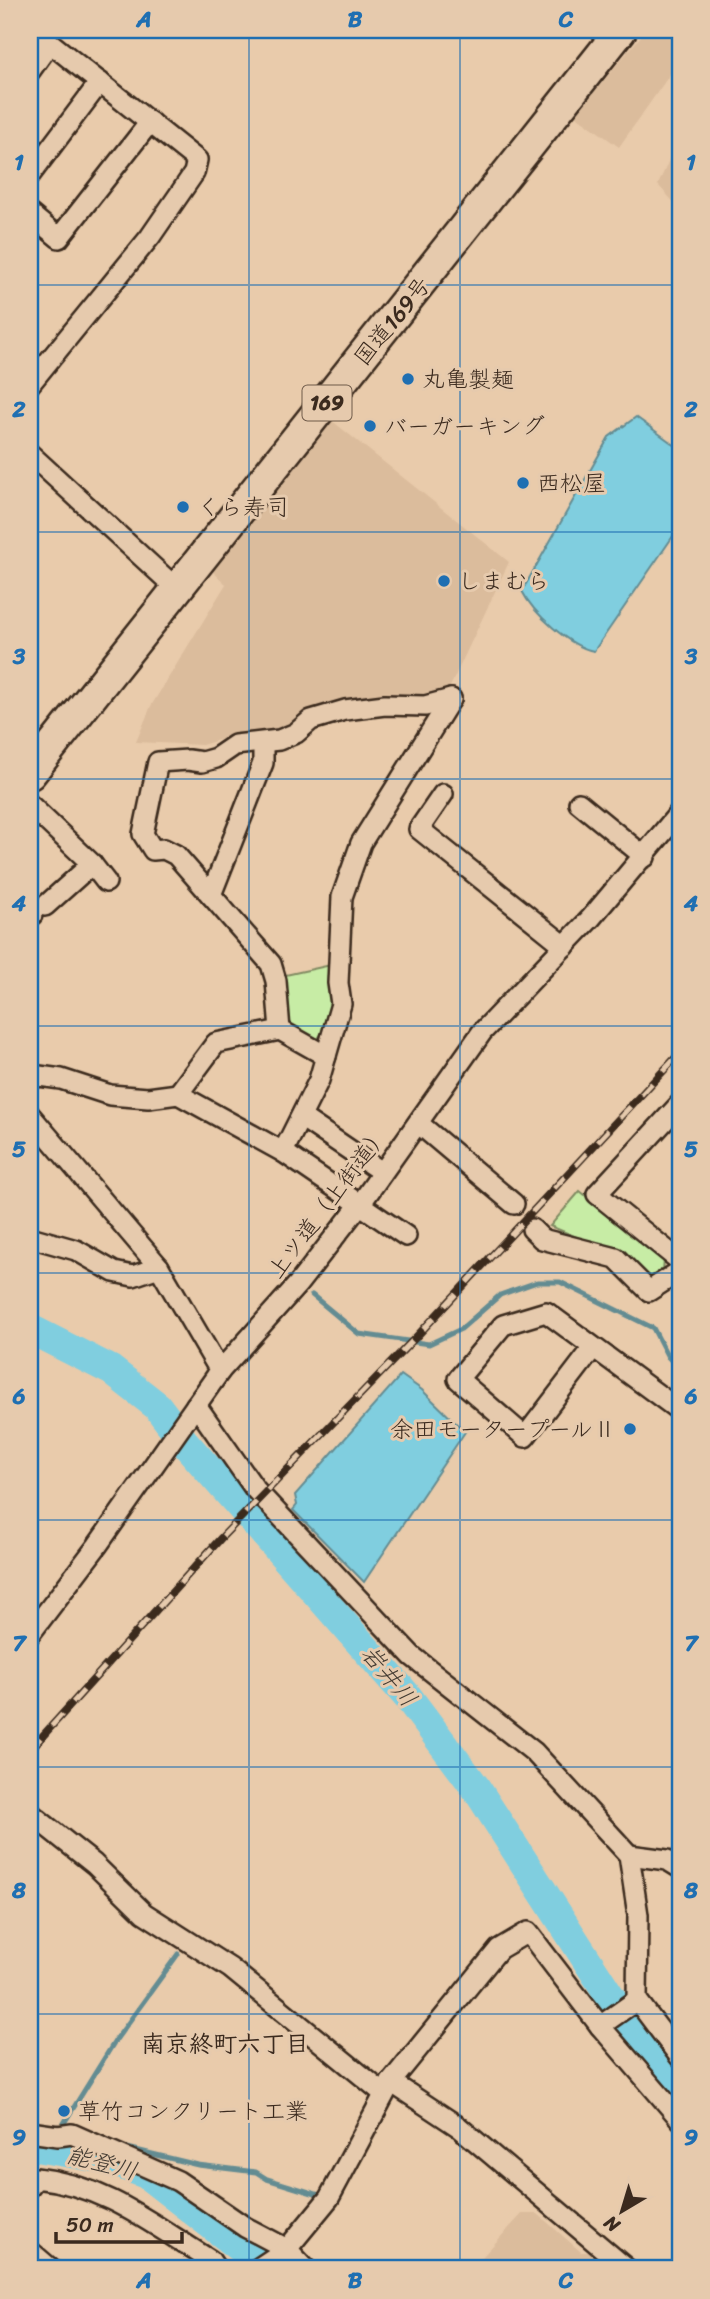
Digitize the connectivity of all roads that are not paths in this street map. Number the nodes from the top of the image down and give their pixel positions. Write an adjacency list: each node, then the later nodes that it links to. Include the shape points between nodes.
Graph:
1 (34, 30): 3 (street)
2 (621, 30): 11 (highway, 国道169号 / 169)
3 (50, 43): 4 (street); 5 (street)
4 (30, 71)
5 (100, 82): 6 (street); 7 (street)
6 (150, 122): 8 (street, via 59,238); 9 (street, via 197,160 194,173 150,237)
7 (30, 175)
8 (30, 214)
9 (30, 384)
10 (30, 454): 11 (street)
11 (178, 590): 13 (highway, 国道169号 / 169)
12 (262, 743): 21 (street, via 263,763); 21 (street, via 235,745 202,762 158,762 143,834 153,850 176,855); 25 (street, via 345,710 425,706 451,699 361,843 349,875 342,897 341,1004)
13 (30, 774)
14 (443, 794): 23 (street, via 419,829)
15 (579, 803): 18 (street)
16 (30, 805): 19 (street)
17 (680, 812): 18 (street, 上ツ道（上街道）)
18 (645, 857): 23 (street, 上ツ道（上街道）)
19 (92, 864): 20 (street); 22 (street)
20 (106, 882)
21 (211, 895): 24 (street, via 271,964)
22 (36, 911)
23 (565, 946): 31 (street, 上ツ道（上街道）, via 482,1032)
24 (280, 1030): 25 (street); 27 (street, via 216,1043)
25 (326, 1056): 30 (street)
26 (30, 1080): 27 (street, via 39,1076 61,1079 110,1096)
27 (178, 1094): 33 (street)
28 (680, 1104): 32 (street)
29 (30, 1115): 41 (street)
30 (301, 1117): 33 (street); 34 (street)
31 (418, 1123): 34 (street, 上ツ道（上街道）); 36 (street)
32 (673, 1126): 40 (street, via 597,1194)
33 (283, 1152): 35 (street)
34 (382, 1172): 35 (street, 上ツ道（上街道）)
35 (361, 1203): 38 (street); 44 (street, 上ツ道（上街道）, via 298,1284)
36 (514, 1204)
37 (532, 1229): 42 (street, via 542,1239 617,1258 649,1291)
38 (406, 1236)
39 (30, 1237): 41 (street, via 76,1250 114,1272 133,1276)
40 (680, 1261)
41 (159, 1266): 44 (street)
42 (680, 1271)
43 (593, 1348): 43 (street, via 546,1312 503,1325 458,1379 525,1437); 46 (street)
44 (220, 1371): 45 (street, 上ツ道（上街道）)
45 (196, 1405): 47 (street, 上ツ道（上街道）); 49 (street, via 255,1489 412,1656 534,1752)
46 (680, 1411)
47 (30, 1634)
48 (30, 1813): 54 (street, via 94,1864 144,1913 230,1968)
49 (629, 1855): 50 (street, via 667,1860); 51 (street, via 638,1915)
50 (680, 1868)
51 (634, 2001): 52 (street); 53 (street)
52 (602, 2024): 54 (street, via 528,1932 499,1949); 55 (street)
53 (680, 2057)
54 (387, 2087): 59 (street, via 329,2198); 64 (street, via 459,2127)
55 (680, 2119)
56 (30, 2132): 59 (street, via 72,2134 119,2152 178,2181)
57 (30, 2186): 61 (street, via 36,2178 102,2193 210,2260)
58 (30, 2251): 60 (street)
59 (282, 2252): 62 (street); 63 (street)
60 (51, 2269)
61 (216, 2269)
62 (257, 2269)
63 (306, 2269)
64 (627, 2269)

